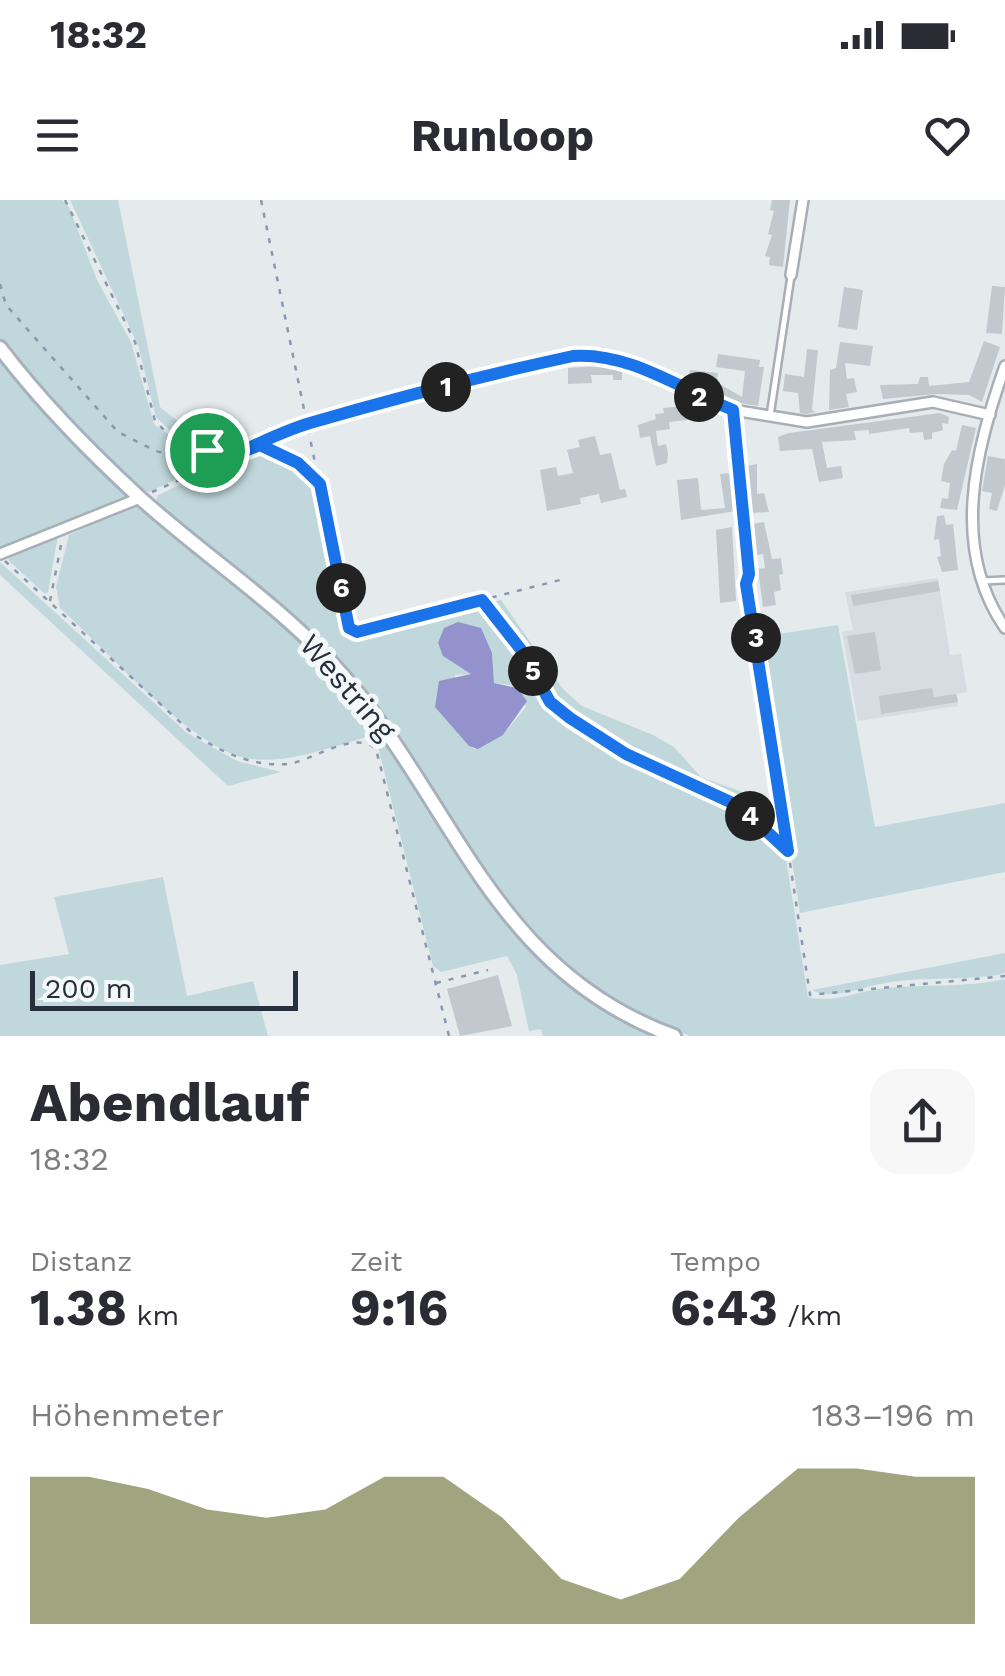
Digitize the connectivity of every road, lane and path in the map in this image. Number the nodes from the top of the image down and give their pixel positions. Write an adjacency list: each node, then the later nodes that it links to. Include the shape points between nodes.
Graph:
1 (65, 200): 14 (path, via 134,342 155,421)
2 (261, 200): 12 (path)
3 (803, 200): 4 (street)
4 (791, 275): 10 (lane)
5 (0, 284): 17 (path, via 6,305 118,432 190,460)
6 (0, 348): 19 (main road, Westring)
7 (1005, 366): 11 (street)
8 (519, 367): 9 (street, via 601,354); 12 (path)
9 (733, 410): 10 (street); 25 (street)
10 (770, 416): 11 (street, via 808,422 933,402)
11 (990, 416): 24 (street, via 971,513)
12 (309, 423): 13 (path); 18 (path)
13 (260, 445): 15 (path); 18 (path, via 298,463)
14 (207, 450): 15 (path); 16 (path)
15 (233, 456): 16 (path)
16 (210, 466): 17 (path)
17 (196, 472): 19 (path)
18 (320, 484): 26 (path, via 349,628 357,632)
19 (140, 498): 20 (street); 34 (main road, Westring, via 280,612 344,677 388,730 481,881 532,946 594,996)
20 (64, 529): 21 (street); 27 (path)
21 (0, 555): 27 (path)
22 (564, 579): 26 (path)
23 (1005, 580): 24 (lane)
24 (979, 581): 28 (street)
25 (746, 584): 29 (path)
26 (482, 600): 29 (path, via 550,702 626,754 739,806)
27 (50, 602): 32 (path, via 221,752 288,764 354,744 376,749)
28 (1005, 628)
29 (788, 851): 31 (path, via 810,995)
30 (488, 970): 32 (path)
31 (1005, 976)
32 (434, 984): 33 (path)
33 (449, 1036)
34 (674, 1036)

